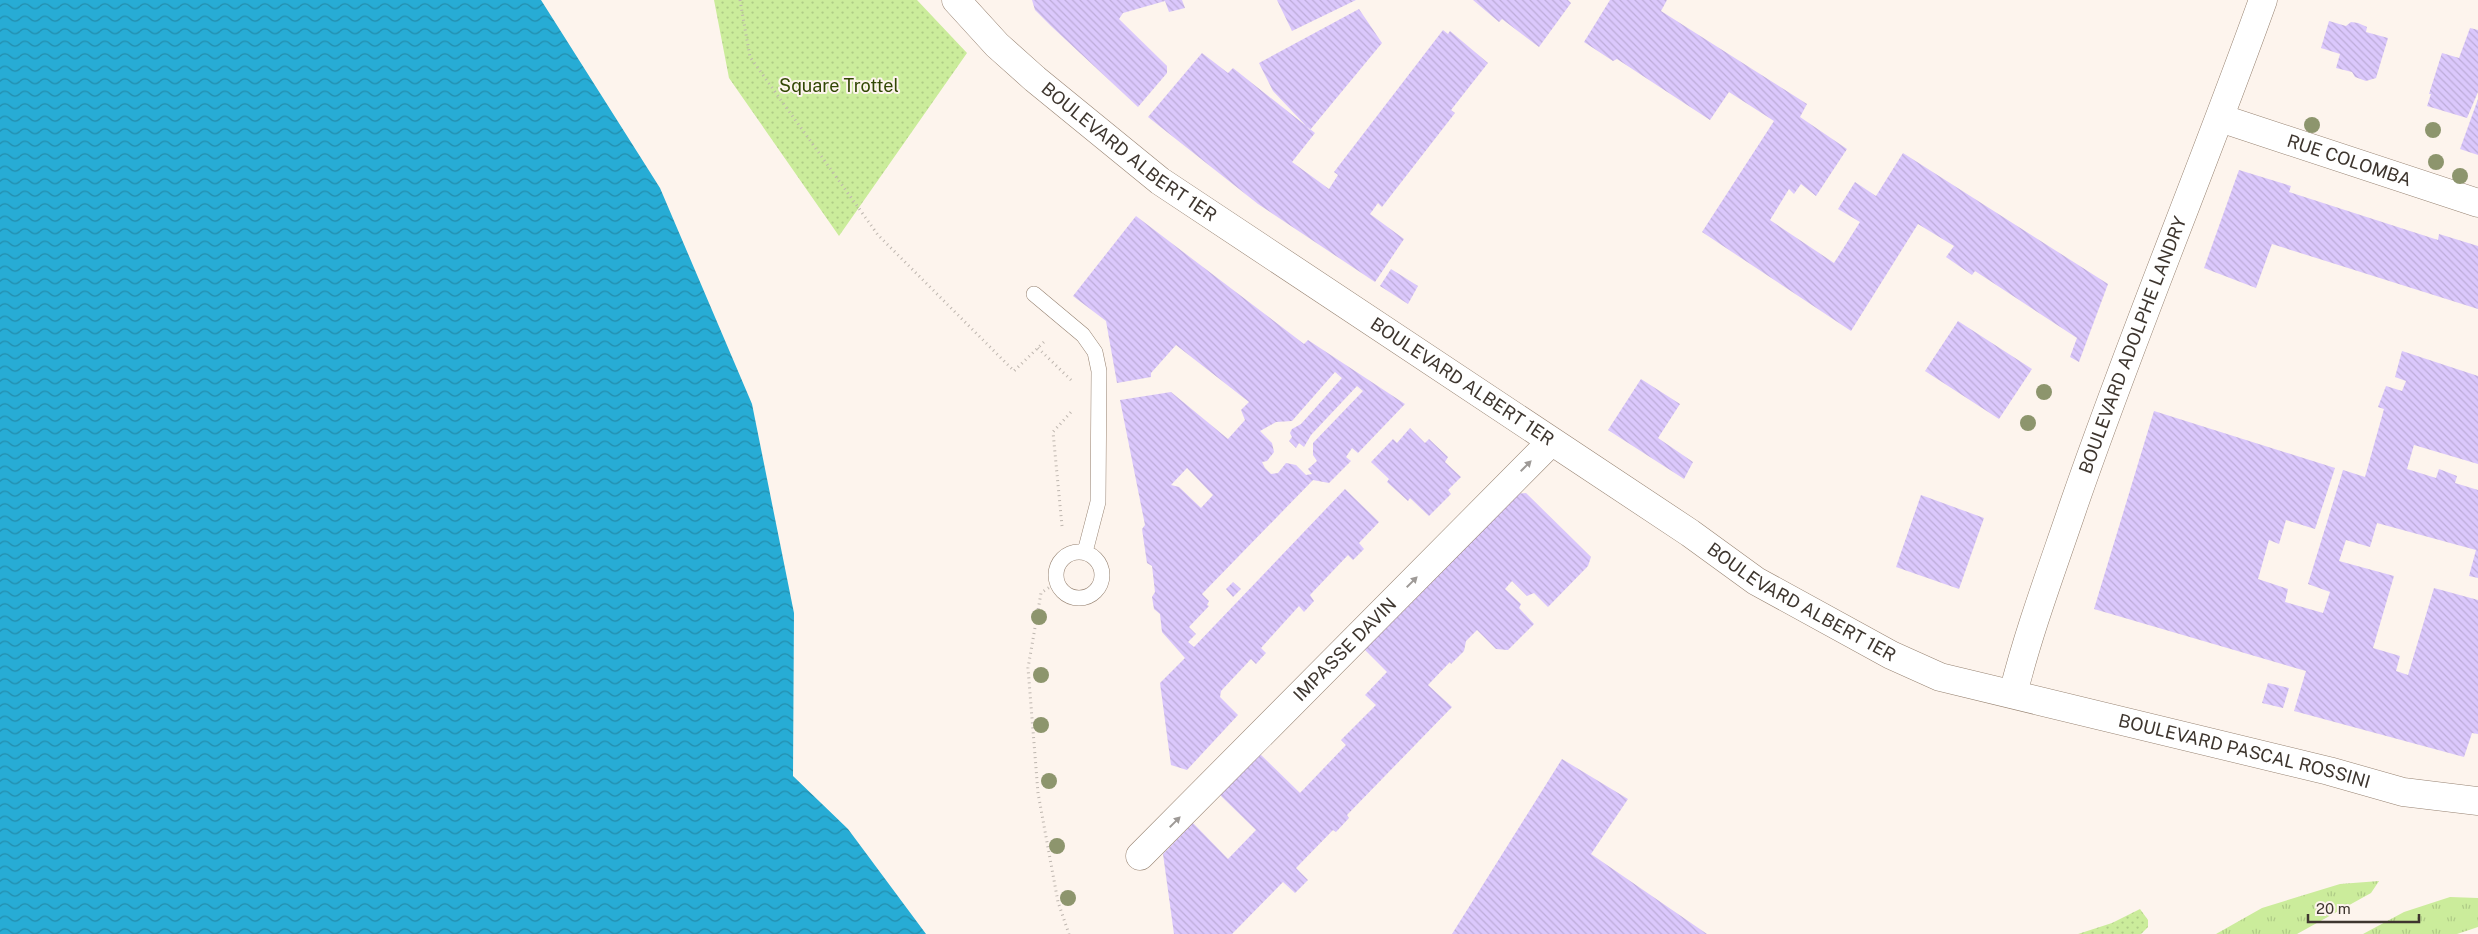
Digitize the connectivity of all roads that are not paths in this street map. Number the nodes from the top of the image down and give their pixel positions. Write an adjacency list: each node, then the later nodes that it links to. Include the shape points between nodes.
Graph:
1 (956, 0): 6 (main road, BOULEVARD ALBERT 1ER, via 997,45 1035,79 1160,181)
2 (2263, 0): 3 (main road, BOULEVARD ADOLPHE LANDRY)
3 (2220, 118): 4 (main road, RUE COLOMBA); 8 (main road, BOULEVARD ADOLPHE LANDRY, via 2109,404 2026,644)
4 (2478, 203)
5 (1034, 294): 7 (lane, via 1087,341 1095,352 1099,371 1098,502)
6 (1551, 442): 8 (main road, BOULEVARD ALBERT 1ER, via 1690,533 1756,581 1891,655 1940,677); 10 (main road, IMPASSE DAVIN, one-way to 6)
7 (1085, 552): 7 (lane, via 1102,568 1102,583 1092,595 1078,598 1065,594 1056,575 1059,563 1069,554)
8 (2013, 694): 9 (main road, BOULEVARD PASCAL ROSSINI, via 2403,792)
9 (2478, 801)
10 (1140, 856)

